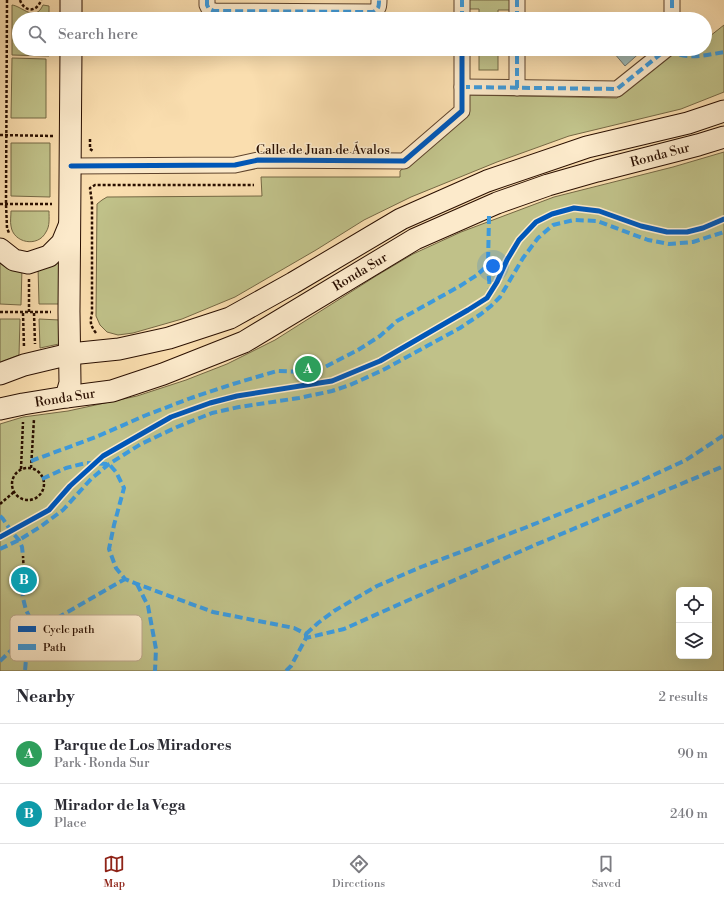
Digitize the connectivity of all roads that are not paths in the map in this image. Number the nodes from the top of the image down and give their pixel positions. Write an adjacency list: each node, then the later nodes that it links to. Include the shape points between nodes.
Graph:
1 (71, 0): 7 (main road)
2 (207, 0): 3 (street, via 209,9 214,11 373,12 379,7)
3 (379, 0)
4 (462, 0): 8 (street)
5 (517, 0): 9 (street)
6 (672, 0): 10 (street)
7 (71, 12)
8 (462, 12)
9 (517, 12)
10 (672, 12)
11 (70, 56): 19 (main road, via 59,138)
12 (462, 56): 15 (street, Calle de Juan de Ávalos)
13 (517, 56): 16 (street)
14 (658, 56): 16 (street, via 617,89)
15 (462, 87): 16 (street); 19 (street, Calle de Juan de Ávalos, via 462,111 404,161 258,160 235,165)
16 (516, 88)
17 (724, 111): 22 (main road, Ronda Sur, via 688,123 587,147 487,181 401,219 230,318 169,338 119,349)
18 (724, 137): 24 (main road, Ronda Sur, via 548,185 497,203 415,239 244,342 112,391)
19 (71, 166): 20 (main road)
20 (64, 212): 21 (main road, via 62,243 49,256 28,263 14,260); 22 (main road)
21 (5, 242)
22 (70, 354): 23 (main road, Ronda Sur, via 24,365); 24 (main road, via 70,383)
23 (0, 374)
24 (66, 397): 25 (main road, Ronda Sur)
25 (0, 409)

